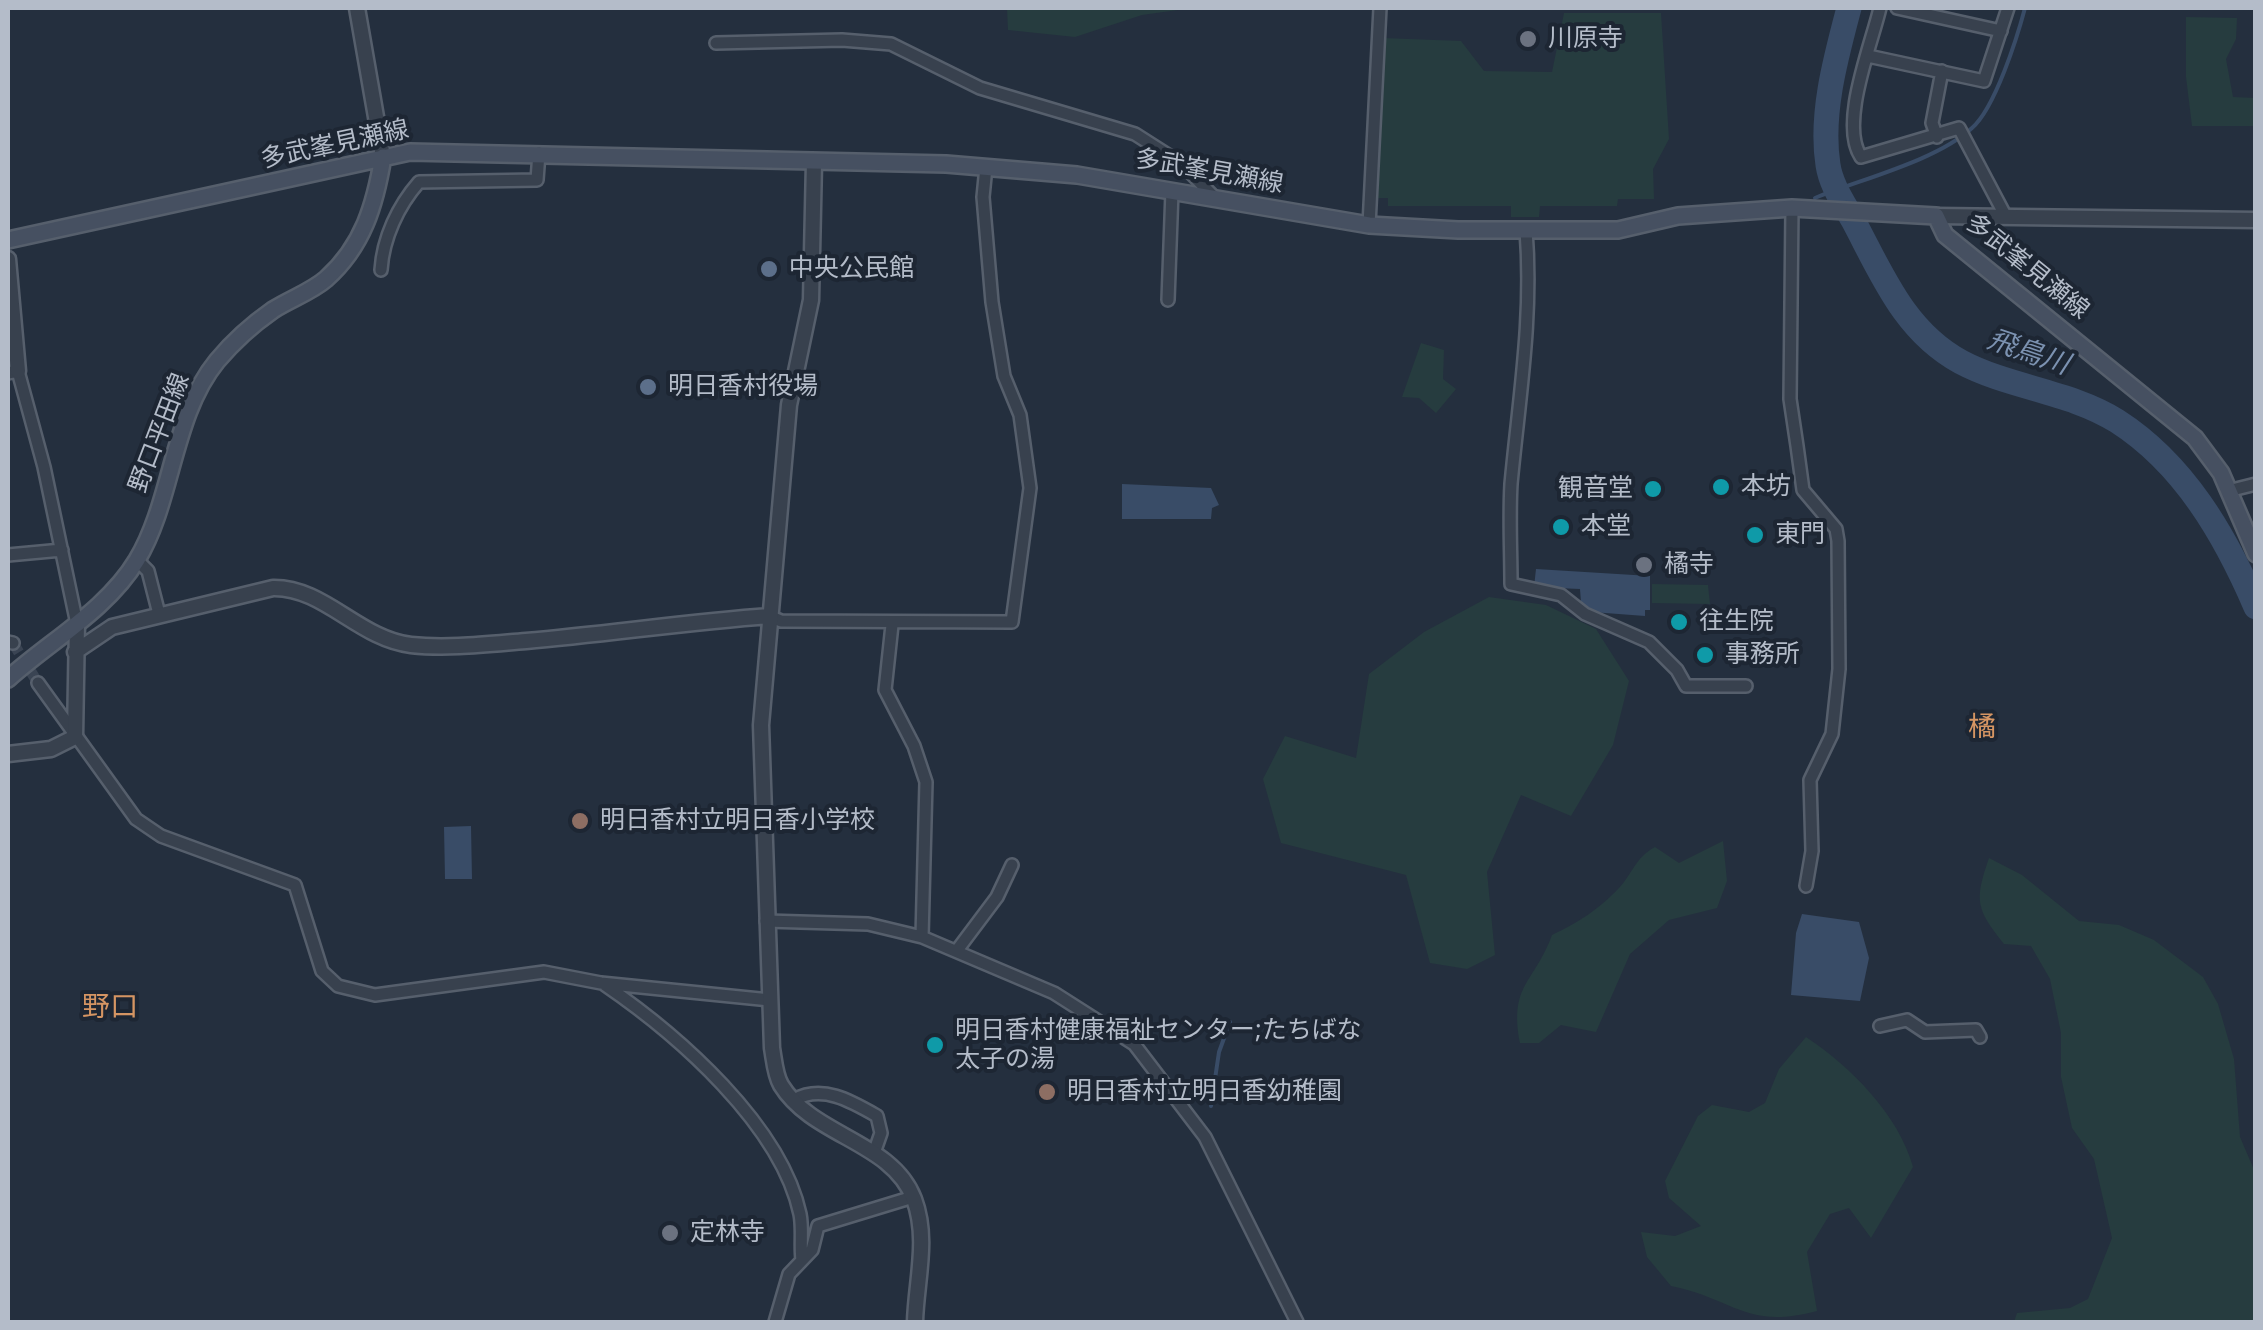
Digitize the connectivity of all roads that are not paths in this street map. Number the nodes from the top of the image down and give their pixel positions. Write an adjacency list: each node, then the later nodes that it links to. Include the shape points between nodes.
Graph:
1 (357, 8): 12 (street)
2 (1380, 8): 21 (street)
3 (1880, 8): 8 (street)
4 (1896, 8): 6 (street)
5 (2008, 8): 6 (street)
6 (2002, 30): 9 (street, via 1984,80)
7 (716, 43): 16 (street, via 891,44 980,88 1135,134 1182,164)
8 (1868, 56): 9 (street); 10 (street, via 1852,122 1852,143 1861,157)
9 (1942, 71): 10 (street, via 1932,123)
10 (1937, 137): 19 (street, via 1959,128)
11 (539, 153): 12 (main road, 多武峯見瀬線); 13 (main road, 多武峯見瀬線); 25 (street, via 536,180 419,182 382,249)
12 (383, 157): 23 (main road, 多武峯見瀬線); 33 (main road, 野口平田線, via 368,223 354,250 324,281 272,311 214,364)
13 (814, 162): 14 (main road, 多武峯見瀬線); 35 (street, via 811,300 789,405)
14 (986, 168): 15 (main road, 多武峯見瀬線); 37 (street, via 992,302 1030,488 1012,622)
15 (1172, 192): 16 (main road, 多武峯見瀬線); 26 (street)
16 (1217, 200): 21 (main road, 多武峯見瀬線)
17 (1792, 208): 18 (main road, 多武峯見瀬線); 22 (main road, 多武峯見瀬線, via 1678,216 1618,230); 45 (street, via 1790,399 1803,490 1838,540 1839,669 1832,734 1810,780)
18 (1936, 216): 19 (street); 29 (main road, 多武峯見瀬線, via 1945,235 2195,438)
19 (2006, 217): 20 (street)
20 (2256, 220)
21 (1369, 226): 22 (main road, 多武峯見瀬線)
22 (1526, 230): 41 (street, via 1527,366 1511,486 1511,584 1562,595 1585,614 1648,642 1686,686)
23 (8, 240)
24 (8, 259): 27 (street)
25 (381, 270)
26 (1168, 300)
27 (13, 372): 30 (street)
28 (2256, 484): 29 (street)
29 (2228, 491): 31 (main road, 多武峯見瀬線)
30 (62, 550): 32 (street); 36 (street)
31 (2256, 554)
32 (8, 556)
33 (137, 560): 34 (street, via 148,571); 36 (main road, 野口平田線)
34 (159, 614): 35 (street, via 290,588 370,633 416,646); 38 (street, via 112,627)
35 (769, 616): 37 (street, via 781,622); 46 (street, via 761,725)
36 (76, 624): 38 (street); 39 (main road, 野口平田線)
37 (892, 625): 47 (street, via 885,690 926,782)
38 (75, 652): 42 (street)
39 (8, 678)
40 (38, 684): 42 (street)
41 (1746, 686)
42 (75, 736): 43 (street, via 51,749); 49 (street, via 136,819 161,836 295,885 322,971 338,986 375,995 544,972)
43 (8, 754)
44 (1012, 864): 48 (street, via 997,898)
45 (1806, 886)
46 (766, 921): 47 (street, via 868,924); 50 (street)
47 (922, 937): 48 (street)
48 (958, 949): 59 (street, via 1054,993 1134,1044 1206,1137)
49 (601, 983): 50 (street); 56 (street, via 636,1007 763,1131 801,1217)
50 (770, 1000): 53 (street, via 780,1083)
51 (1880, 1026): 52 (street, via 1907,1020 1925,1032 1976,1030)
52 (1980, 1038)
53 (794, 1100): 54 (street, via 812,1120); 54 (street, via 825,1092 878,1116 882,1133)
54 (874, 1154): 55 (street)
55 (913, 1197): 56 (street, via 818,1226); 58 (street, via 922,1246)
56 (802, 1260): 57 (street, via 789,1274)
57 (776, 1322)
58 (915, 1322)
59 (1297, 1322)

